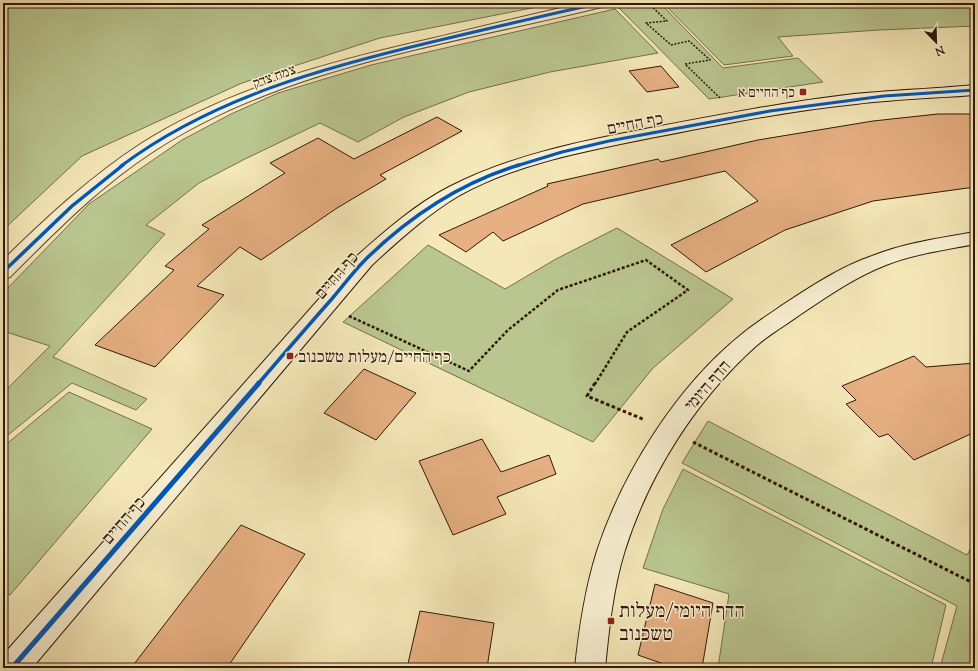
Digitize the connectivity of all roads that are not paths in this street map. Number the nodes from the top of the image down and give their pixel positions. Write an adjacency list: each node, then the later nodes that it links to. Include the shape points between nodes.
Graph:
1 (602, 3): 4 (street, צמח צדק, via 341,65 285,82 239,101 189,124 105,177 64,212)
2 (975, 90): 5 (street, כף החיים, via 877,97 739,117 557,153 512,166 468,184 430,207 365,260)
3 (975, 238): 6 (street, הדף היומי, via 891,256 839,279 749,340 725,363 670,431 630,500 601,591)
4 (3, 272)
5 (12, 668)
6 (590, 668)

